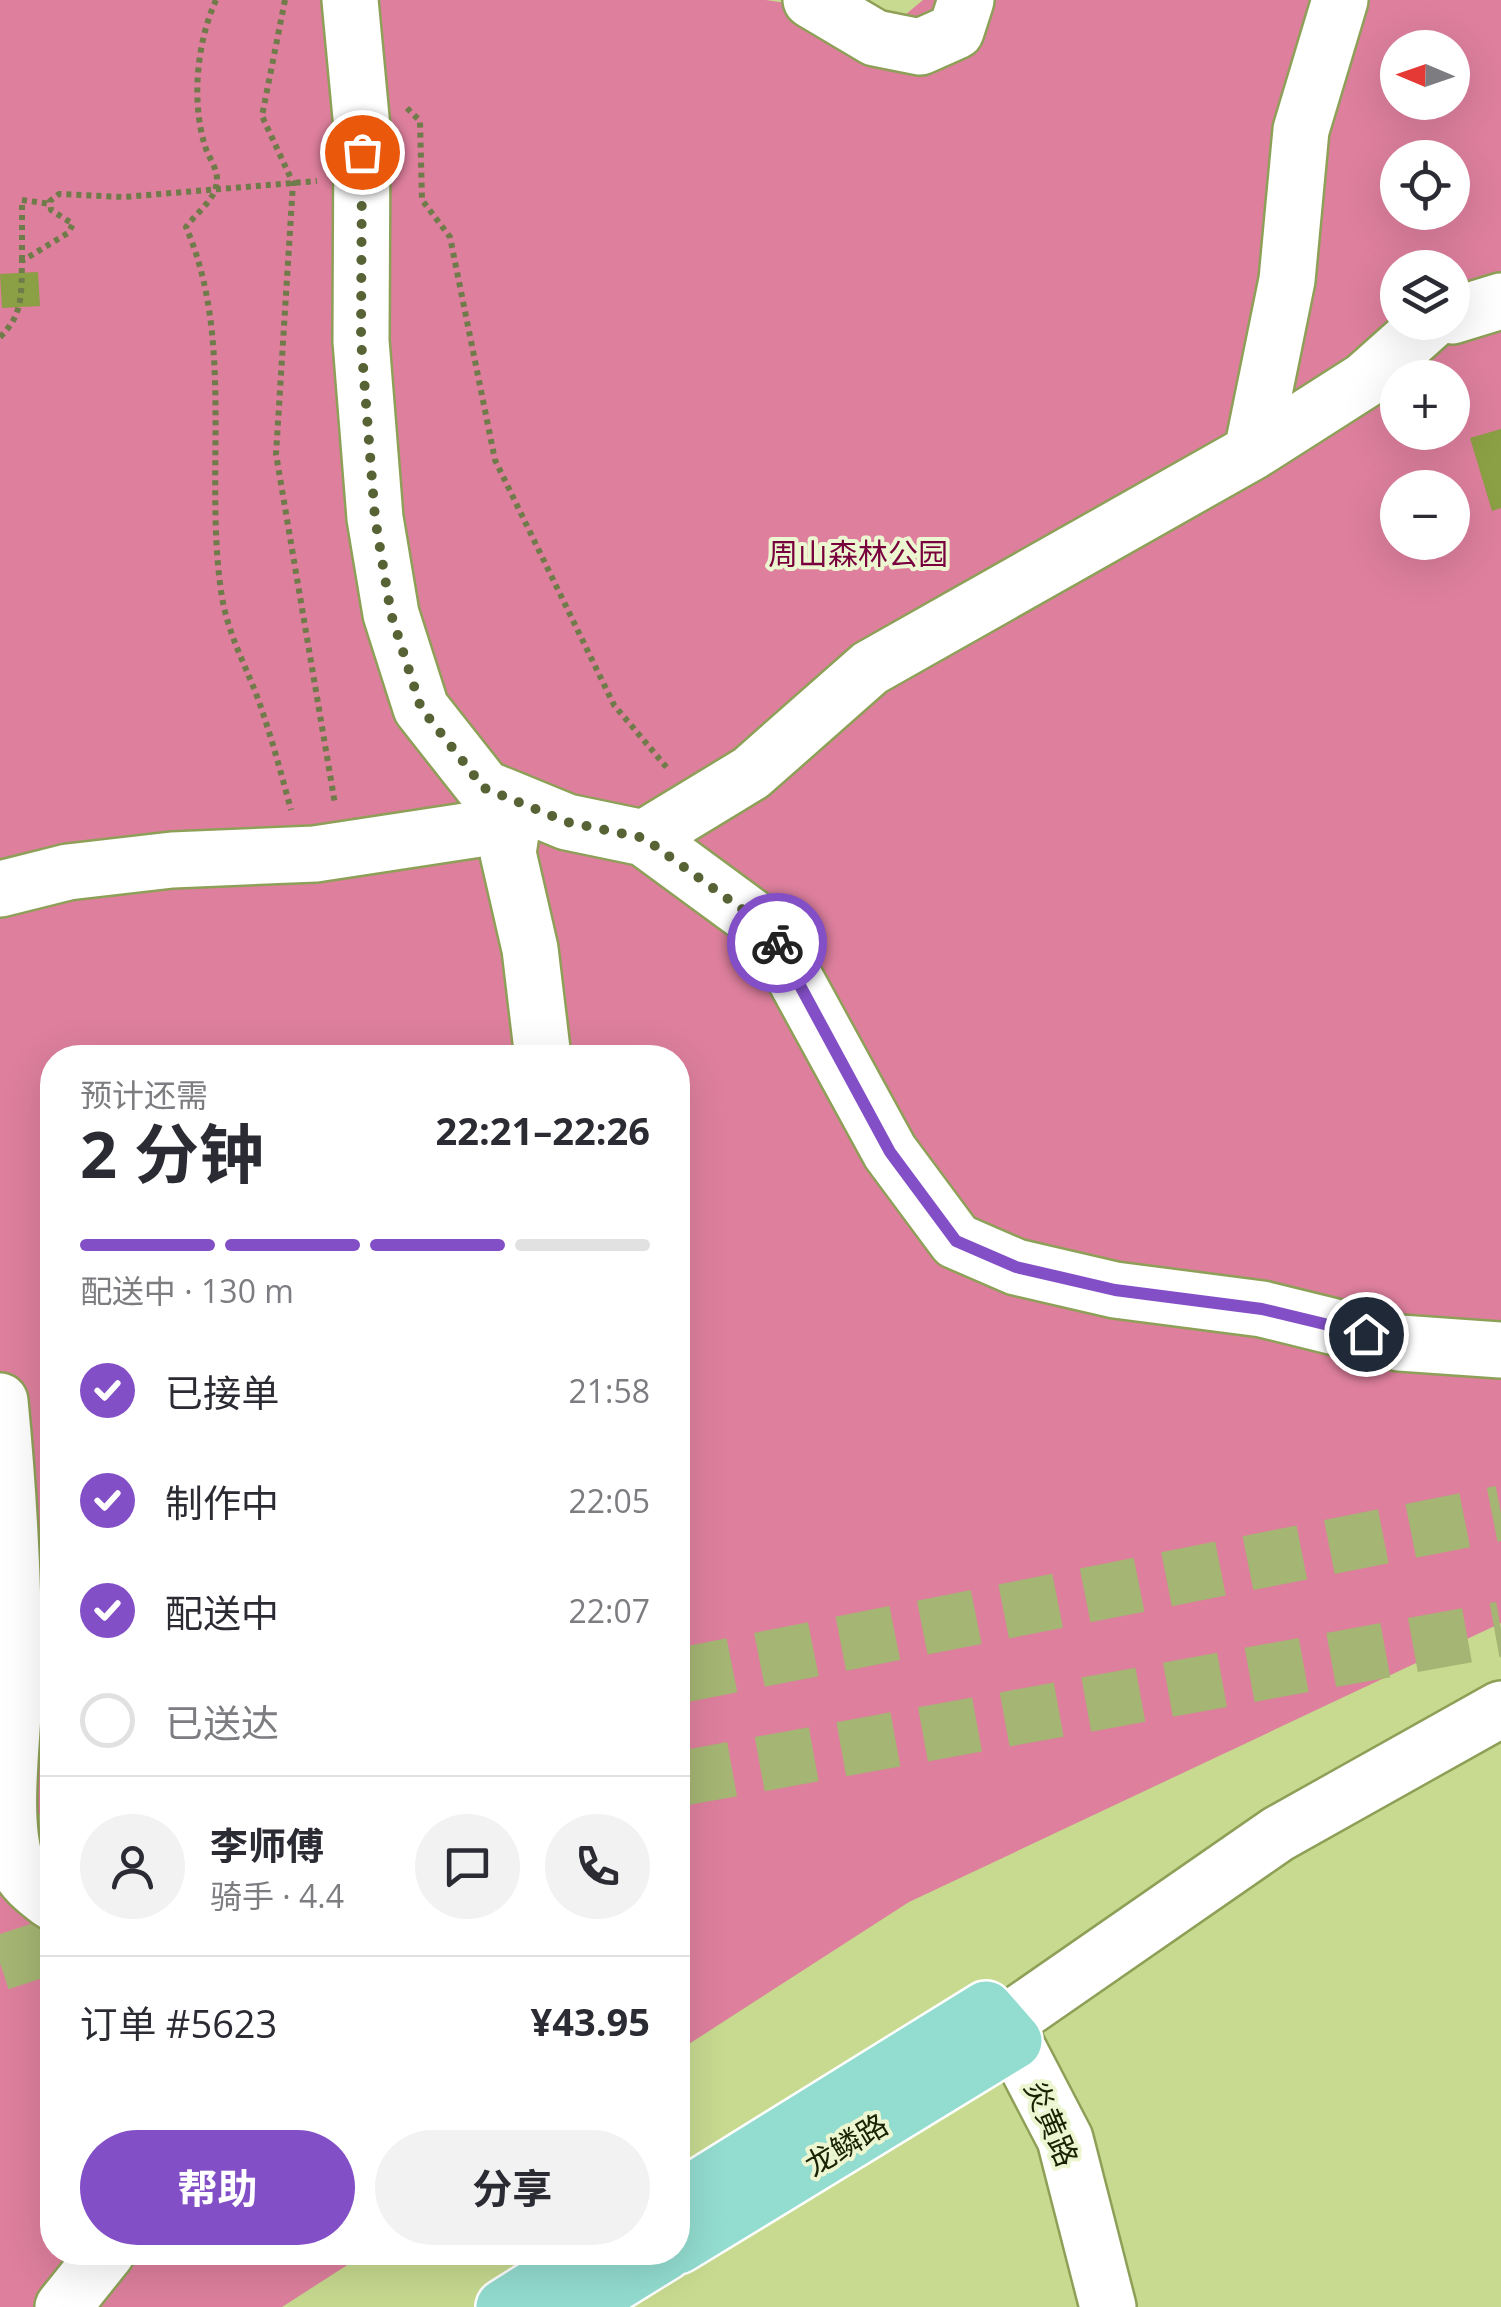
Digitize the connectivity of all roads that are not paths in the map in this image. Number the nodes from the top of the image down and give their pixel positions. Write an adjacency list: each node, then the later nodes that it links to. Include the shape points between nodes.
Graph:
1 (350, 0): 9 (street, via 362,176 361,340 375,518 391,614 421,708 484,788)
2 (811, 0): 3 (street, via 875,38 920,47 956,30)
3 (966, 0)
4 (1340, 0): 8 (street, via 1301,130 1287,280)
5 (1501, 301): 6 (street)
6 (1470, 310)
7 (1410, 340): 8 (street, via 1365,380)
8 (1252, 452): 10 (street, via 870,668 752,773)
9 (516, 802): 10 (street, via 567,822); 11 (street, via 479,829 298,855 68,872); 12 (street, via 508,854 530,949)
10 (644, 838): 13 (street, via 768,928 890,1152 956,1241 1016,1267 1115,1290 1262,1309 1400,1343)
11 (0, 889)
12 (541, 1045)
13 (1501, 1350)
14 (0, 1401): 16 (street, via 14,1643 10,1817 16,1864)
15 (1501, 1709): 17 (street, via 1278,1834)
16 (40, 1893)
17 (1001, 2026): 18 (main road, 龙鳞路); 19 (main road, 龙鳞路); 26 (street, 炎黄路, via 1065,2138)
18 (690, 2194)
19 (690, 2238)
20 (97, 2265): 23 (street)
21 (571, 2265): 24 (main road)
22 (645, 2265): 25 (main road)
23 (63, 2307)
24 (504, 2307)
25 (576, 2307)
26 (1108, 2307)

